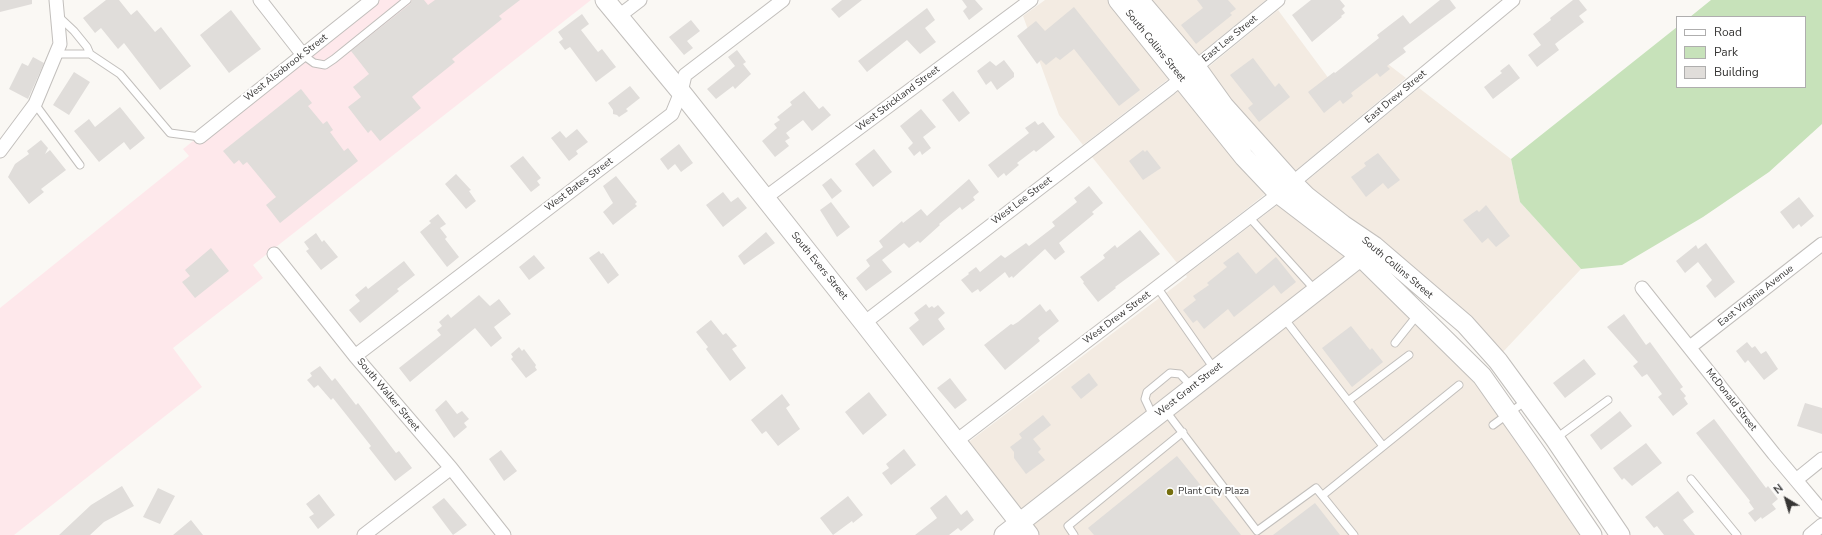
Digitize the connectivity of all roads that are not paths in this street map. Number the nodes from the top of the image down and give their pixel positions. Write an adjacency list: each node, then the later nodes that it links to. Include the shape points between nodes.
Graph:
1 (56, 0): 13 (street)
2 (260, 0): 17 (street)
3 (372, 0): 17 (street, West Alsobrook Street)
4 (407, 0): 17 (lane, via 325,65 314,63)
5 (605, 0): 14 (main road, South Evers Street)
6 (640, 0): 14 (street)
7 (783, 0): 19 (street, West Bates Street, via 685,75)
8 (1032, 0): 25 (street, West Strickland Street)
9 (1118, 0): 18 (main road, South Collins Street)
10 (1139, 0): 18 (main road, South Collins Street)
11 (1278, 0): 18 (street, East Lee Street)
12 (1513, 0): 24 (street, East Drew Street)
13 (58, 16): 15 (street, via 60,44); 16 (lane, via 74,31)
14 (619, 16): 19 (main road, South Evers Street)
15 (56, 54): 16 (lane); 20 (street)
16 (90, 54): 21 (lane, via 120,74 170,133)
17 (303, 55): 21 (street, West Alsobrook Street)
18 (1188, 73): 24 (main road, South Collins Street, via 1244,157); 35 (street, West Lee Street)
19 (681, 92): 25 (main road, South Evers Street); 39 (street, West Bates Street, via 672,114)
20 (35, 104): 22 (street); 23 (lane)
21 (200, 137)
22 (0, 151)
23 (80, 165)
24 (1286, 188): 26 (street, West Drew Street); 28 (main road, South Collins Street)
25 (764, 198): 35 (main road, South Evers Street)
26 (1248, 217): 30 (street, West Drew Street); 32 (lane)
27 (1822, 244): 37 (street, East Virginia Avenue)
28 (1367, 251): 32 (main road, West Grant Street); 33 (main road, South Collins Street); 43 (main road, via 1375,263 1418,296 1465,324 1498,361)
29 (274, 254): 39 (street, South Walker Street)
30 (1157, 287): 40 (lane); 51 (street, West Drew Street)
31 (1642, 288): 37 (street, McDonald Street)
32 (1316, 291): 34 (main road, West Grant Street)
33 (1419, 313): 36 (lane); 46 (main road, South Collins Street, via 1482,376)
34 (1282, 317): 40 (main road, West Grant Street); 45 (lane)
35 (864, 323): 51 (main road, South Evers Street)
36 (1395, 343)
37 (1690, 347): 56 (street, McDonald Street)
38 (1409, 354): 45 (lane)
39 (355, 356): 54 (street, South Walker Street)
40 (1215, 370): 42 (main road, West Grant Street)
41 (1459, 385): 52 (lane)
42 (1193, 388): 47 (main road, West Grant Street); 47 (lane, via 1180,374 1170,373 1147,392 1145,398 1147,405)
43 (1527, 400): 46 (lane); 50 (main road)
44 (1608, 400): 50 (lane)
45 (1348, 402): 52 (lane)
46 (1508, 412): 48 (lane); 66 (main road, South Collins Street)
47 (1159, 413): 49 (lane); 60 (main road, West Grant Street)
48 (1493, 425)
49 (1183, 432): 57 (lane, via 1257,531 1316,488); 64 (lane, via 1068,526)
50 (1555, 439): 67 (main road)
51 (955, 442): 60 (main road, South Evers Street)
52 (1383, 446): 57 (lane)
53 (1822, 459): 56 (street)
54 (451, 468): 61 (street); 62 (street, South Walker Street)
55 (1691, 479): 68 (lane)
56 (1796, 480): 58 (street, McDonald Street)
57 (1323, 495): 65 (lane)
58 (1822, 511)
59 (1822, 525): 69 (street)
60 (1024, 529): 63 (main road, West Grant Street)
61 (364, 535)
62 (504, 535)
63 (1004, 535)
64 (1074, 535)
65 (1354, 535)
66 (1592, 535)
67 (1620, 535)
68 (1737, 535)
69 (1810, 535)

